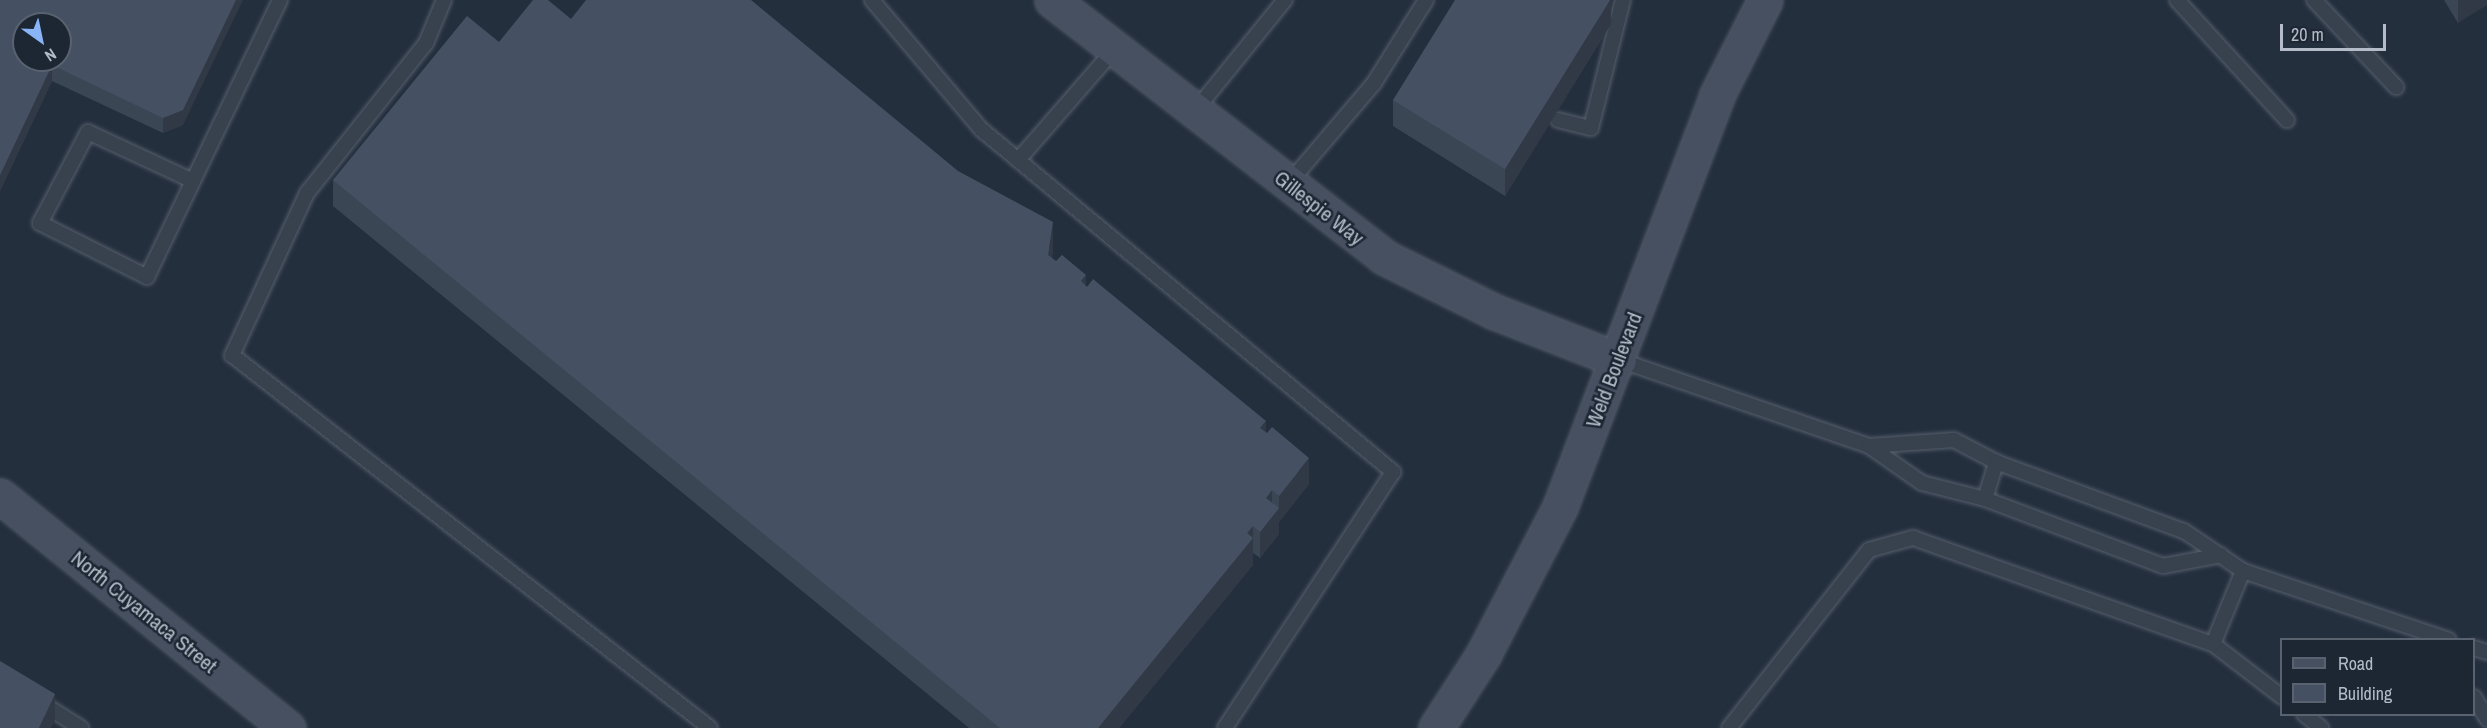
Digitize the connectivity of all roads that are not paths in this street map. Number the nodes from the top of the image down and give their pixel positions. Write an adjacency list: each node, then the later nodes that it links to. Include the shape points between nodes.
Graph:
1 (279, 0): 17 (lane)
2 (444, 0): 35 (lane, via 426,43 308,193 232,355)
3 (872, 0): 16 (lane, via 982,130)
4 (1052, 0): 11 (main road, Gillespie Way)
5 (1285, 0): 13 (lane)
6 (1426, 0): 18 (lane, via 1374,83)
7 (1623, 0): 14 (lane, via 1591,128)
8 (1765, 0): 19 (main road, Weld Boulevard, via 1717,95)
9 (2177, 0): 15 (lane)
10 (2323, 3): 12 (lane)
11 (1115, 49): 13 (main road, Gillespie Way); 16 (lane)
12 (2396, 87)
13 (1195, 111): 18 (main road, Gillespie Way)
14 (1558, 120)
15 (2287, 120)
16 (1018, 160): 36 (lane, via 1393,472)
17 (193, 181): 17 (lane, via 147,277 40,224 88,132)
18 (1288, 184): 19 (main road, Gillespie Way, via 1405,268 1493,311)
19 (1619, 360): 20 (lane); 37 (main road, Weld Boulevard, via 1539,552)
20 (1869, 446): 21 (lane, via 1954,440); 23 (lane, via 1922,483)
21 (1996, 462): 23 (lane); 24 (lane, via 2184,531)
22 (0, 496): 34 (main road, North Cuyamaca Street)
23 (1985, 499): 24 (lane, via 2163,566)
24 (2221, 555): 25 (lane)
25 (2243, 571): 26 (lane); 27 (lane)
26 (2435, 637)
27 (2213, 644): 28 (lane); 38 (lane, via 1913,538 1869,550)
28 (2280, 695)
29 (30, 696): 33 (lane)
30 (2475, 699): 32 (lane)
31 (2306, 716): 39 (lane)
32 (2487, 718)
33 (81, 728)
34 (288, 728)
35 (710, 728)
36 (1225, 728)
37 (1436, 728)
38 (1730, 728)
39 (2321, 728)

